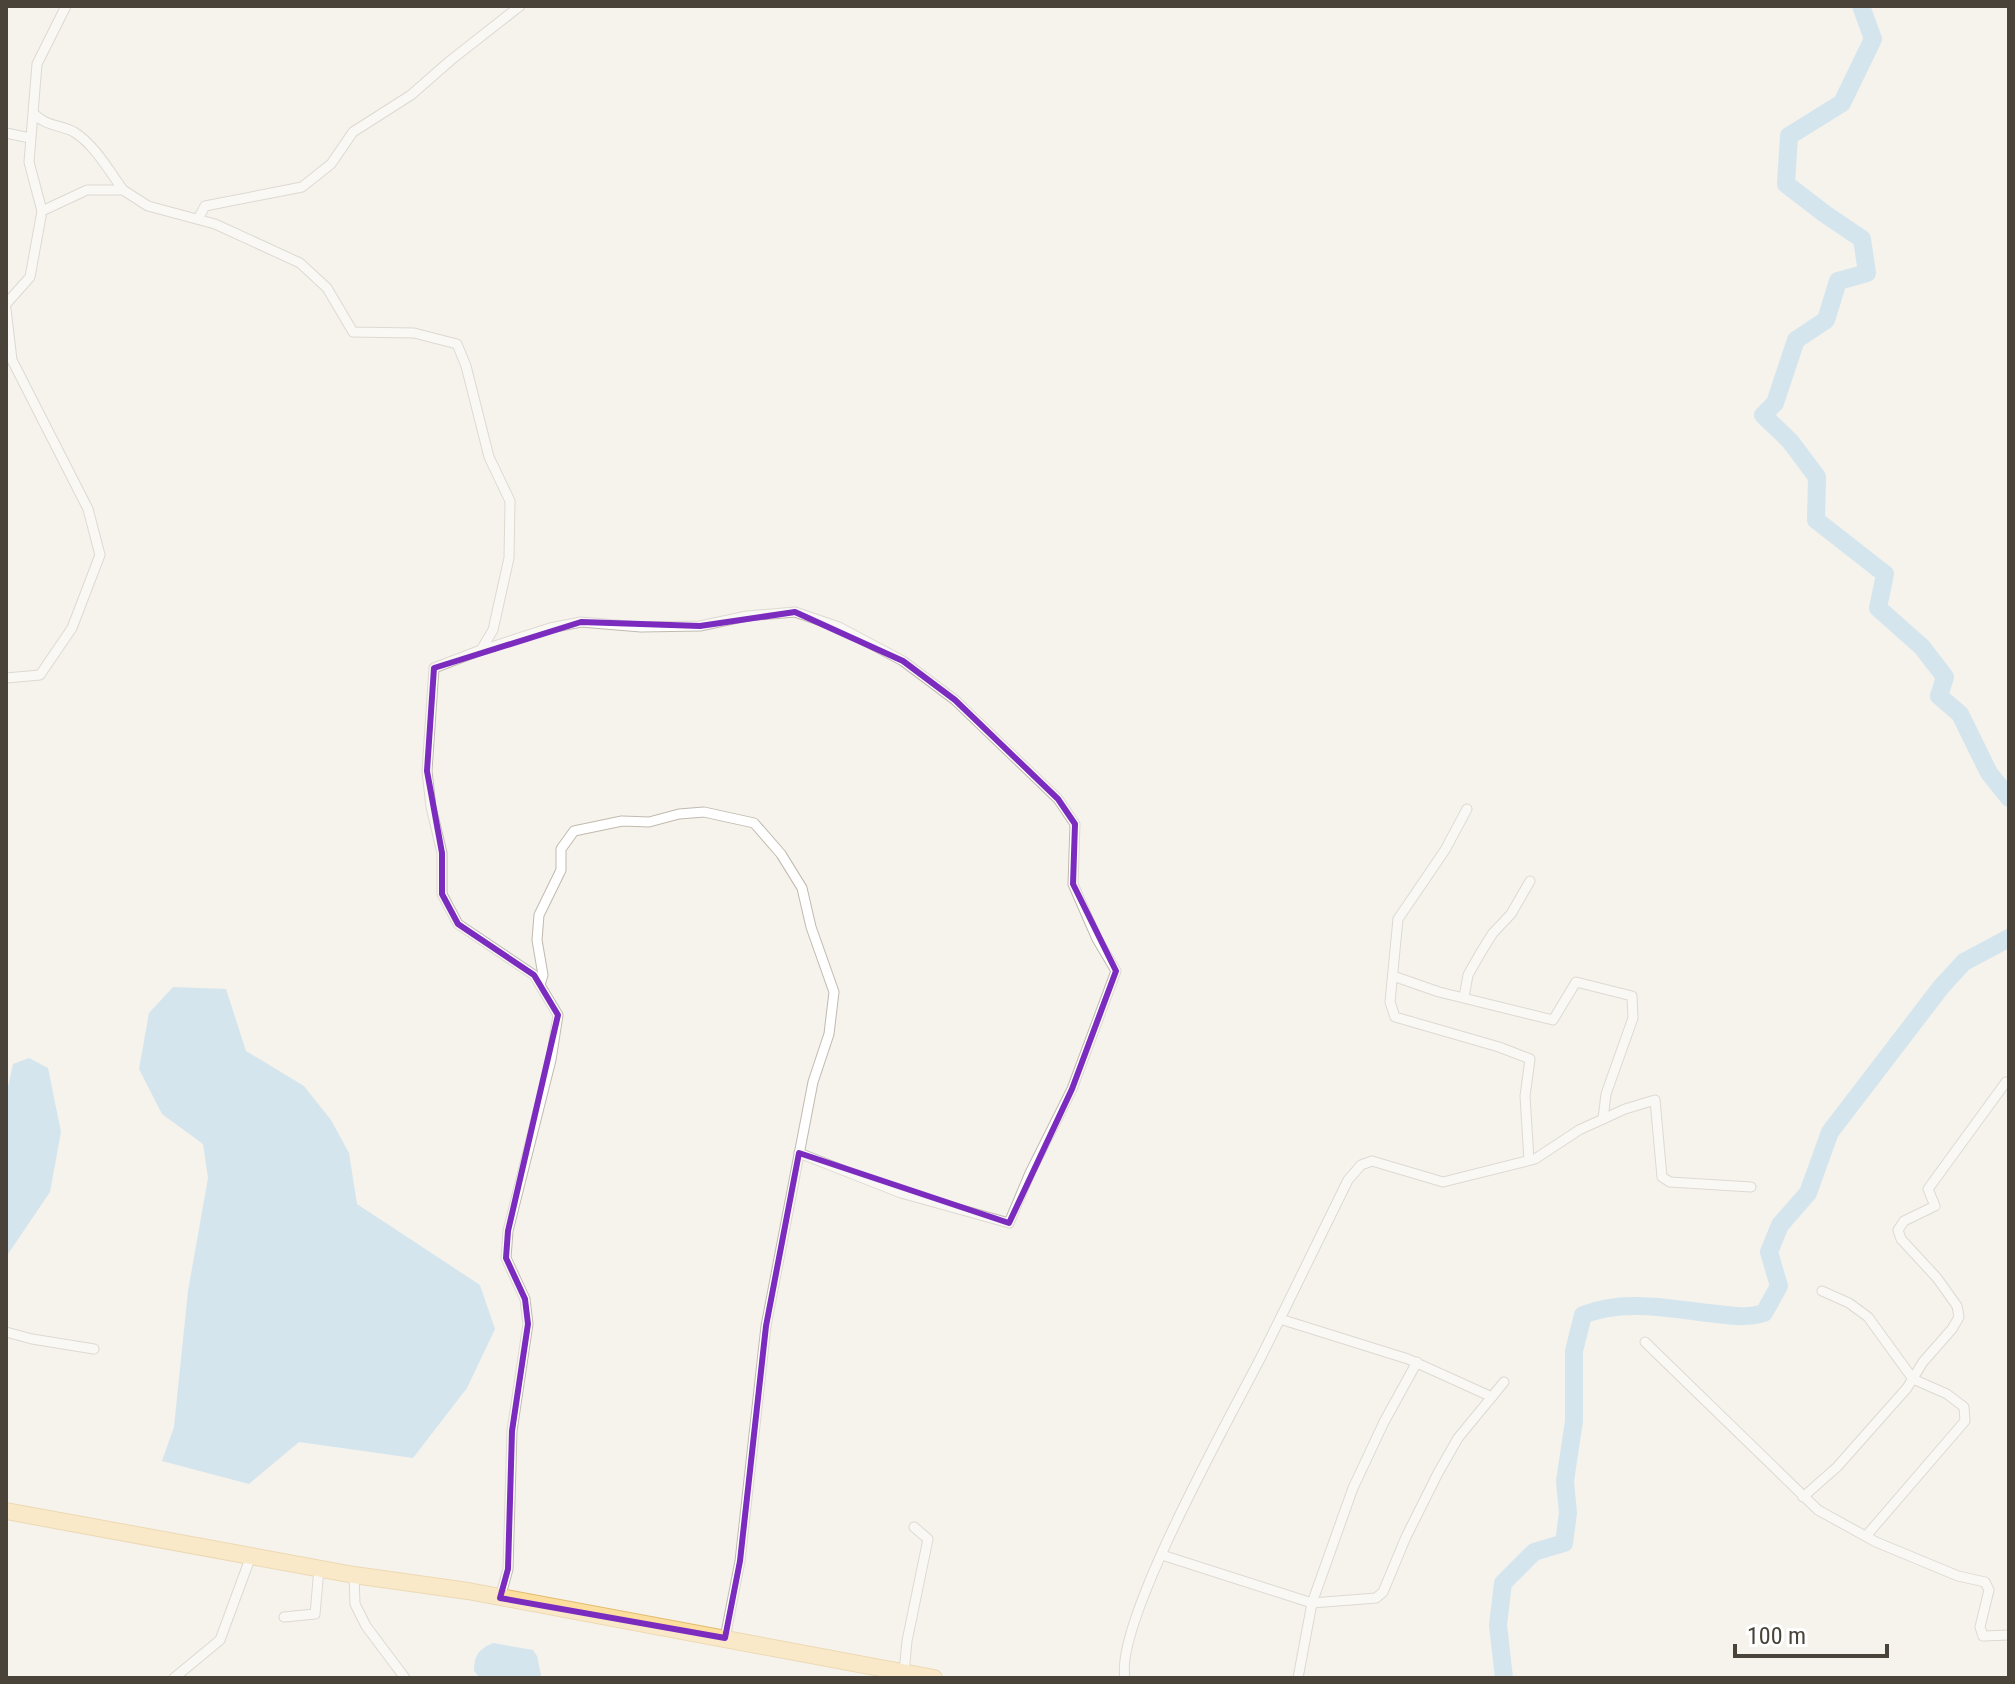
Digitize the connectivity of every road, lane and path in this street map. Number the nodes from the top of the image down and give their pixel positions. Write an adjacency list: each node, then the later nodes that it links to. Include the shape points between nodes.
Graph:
1 (66, 6): 3 (street, via 37,64)
2 (520, 6): 8 (street, via 411,95 353,132 331,164 302,187 205,206)
3 (34, 114): 5 (street); 6 (street, via 75,132)
4 (6, 133): 5 (street)
5 (30, 138): 7 (street, via 29,162)
6 (123, 190): 7 (street, via 87,190); 8 (street, via 148,206)
7 (42, 211): 9 (street, via 30,277)
8 (198, 219): 10 (street, via 300,263 327,288 353,332 414,333 457,344 489,457 510,501 503,594)
9 (6, 306): 11 (street, via 12,360 88,509 100,555 72,628 40,675)
10 (481, 650): 15 (street, via 434,668 427,771 442,853 442,894 458,924 534,975); 19 (street, via 581,622 700,626 795,612 839,627 903,661 955,700 1058,799 1075,824 1073,884 1116,971 1072,1089 1009,1223 901,1193)
11 (6, 678)
12 (1467, 809): 14 (street, via 1398,919)
13 (1530, 881): 16 (street, via 1481,952 1468,975)
14 (1393, 976): 16 (street); 20 (street, via 1390,1002 1395,1017 1530,1059 1525,1096)
15 (540, 985): 19 (street, via 539,915 561,870 561,849 574,831 704,812 754,823 802,888 834,992 829,1034); 39 (street, via 558,1015 508,1231 506,1258 525,1299 528,1324 512,1431 508,1569)
16 (1464, 997): 18 (street, via 1553,1020 1576,982 1632,996 1633,1018 1606,1094)
17 (2006, 1082): 28 (street, via 1928,1189 1935,1206 1904,1221 1898,1230 1957,1306 1959,1317)
18 (1603, 1119): 20 (street); 21 (street, via 1655,1100 1662,1177 1670,1182)
19 (799, 1153): 43 (street, via 766,1326 740,1561)
20 (1529, 1160): 23 (street, via 1443,1182 1372,1161 1361,1165 1348,1180)
21 (1751, 1187)
22 (1822, 1291): 28 (street, via 1868,1317)
23 (1280, 1319): 27 (street); 35 (street)
24 (6, 1332): 26 (street)
25 (1645, 1342): 31 (street)
26 (94, 1349)
27 (1417, 1362): 30 (street); 40 (street, via 1353,1488)
28 (1913, 1379): 31 (street, via 1837,1467); 34 (street, via 1964,1407 1965,1421)
29 (1504, 1382): 30 (street)
30 (1492, 1397): 40 (street, via 1438,1473 1383,1592 1376,1598)
31 (1803, 1497): 34 (street)
32 (6, 1511): 36 (main road)
33 (914, 1527): 44 (street, via 928,1539)
34 (1866, 1536): 42 (street, via 1958,1576 1985,1582 1989,1590 1980,1627 1983,1636)
35 (1162, 1555): 40 (street); 48 (street, via 1128,1640)
36 (251, 1556): 37 (main road); 45 (street, via 220,1640)
37 (319, 1569): 38 (main road); 41 (street, via 315,1614)
38 (354, 1575): 39 (main road); 46 (street, via 355,1604)
39 (500, 1598): 43 (main road)
40 (1312, 1603): 49 (street)
41 (284, 1617)
42 (2009, 1635)
43 (725, 1638): 44 (main road)
44 (904, 1673): 47 (main road)
45 (174, 1678)
46 (405, 1678)
47 (934, 1678)
48 (1125, 1678)
49 (1298, 1678)

